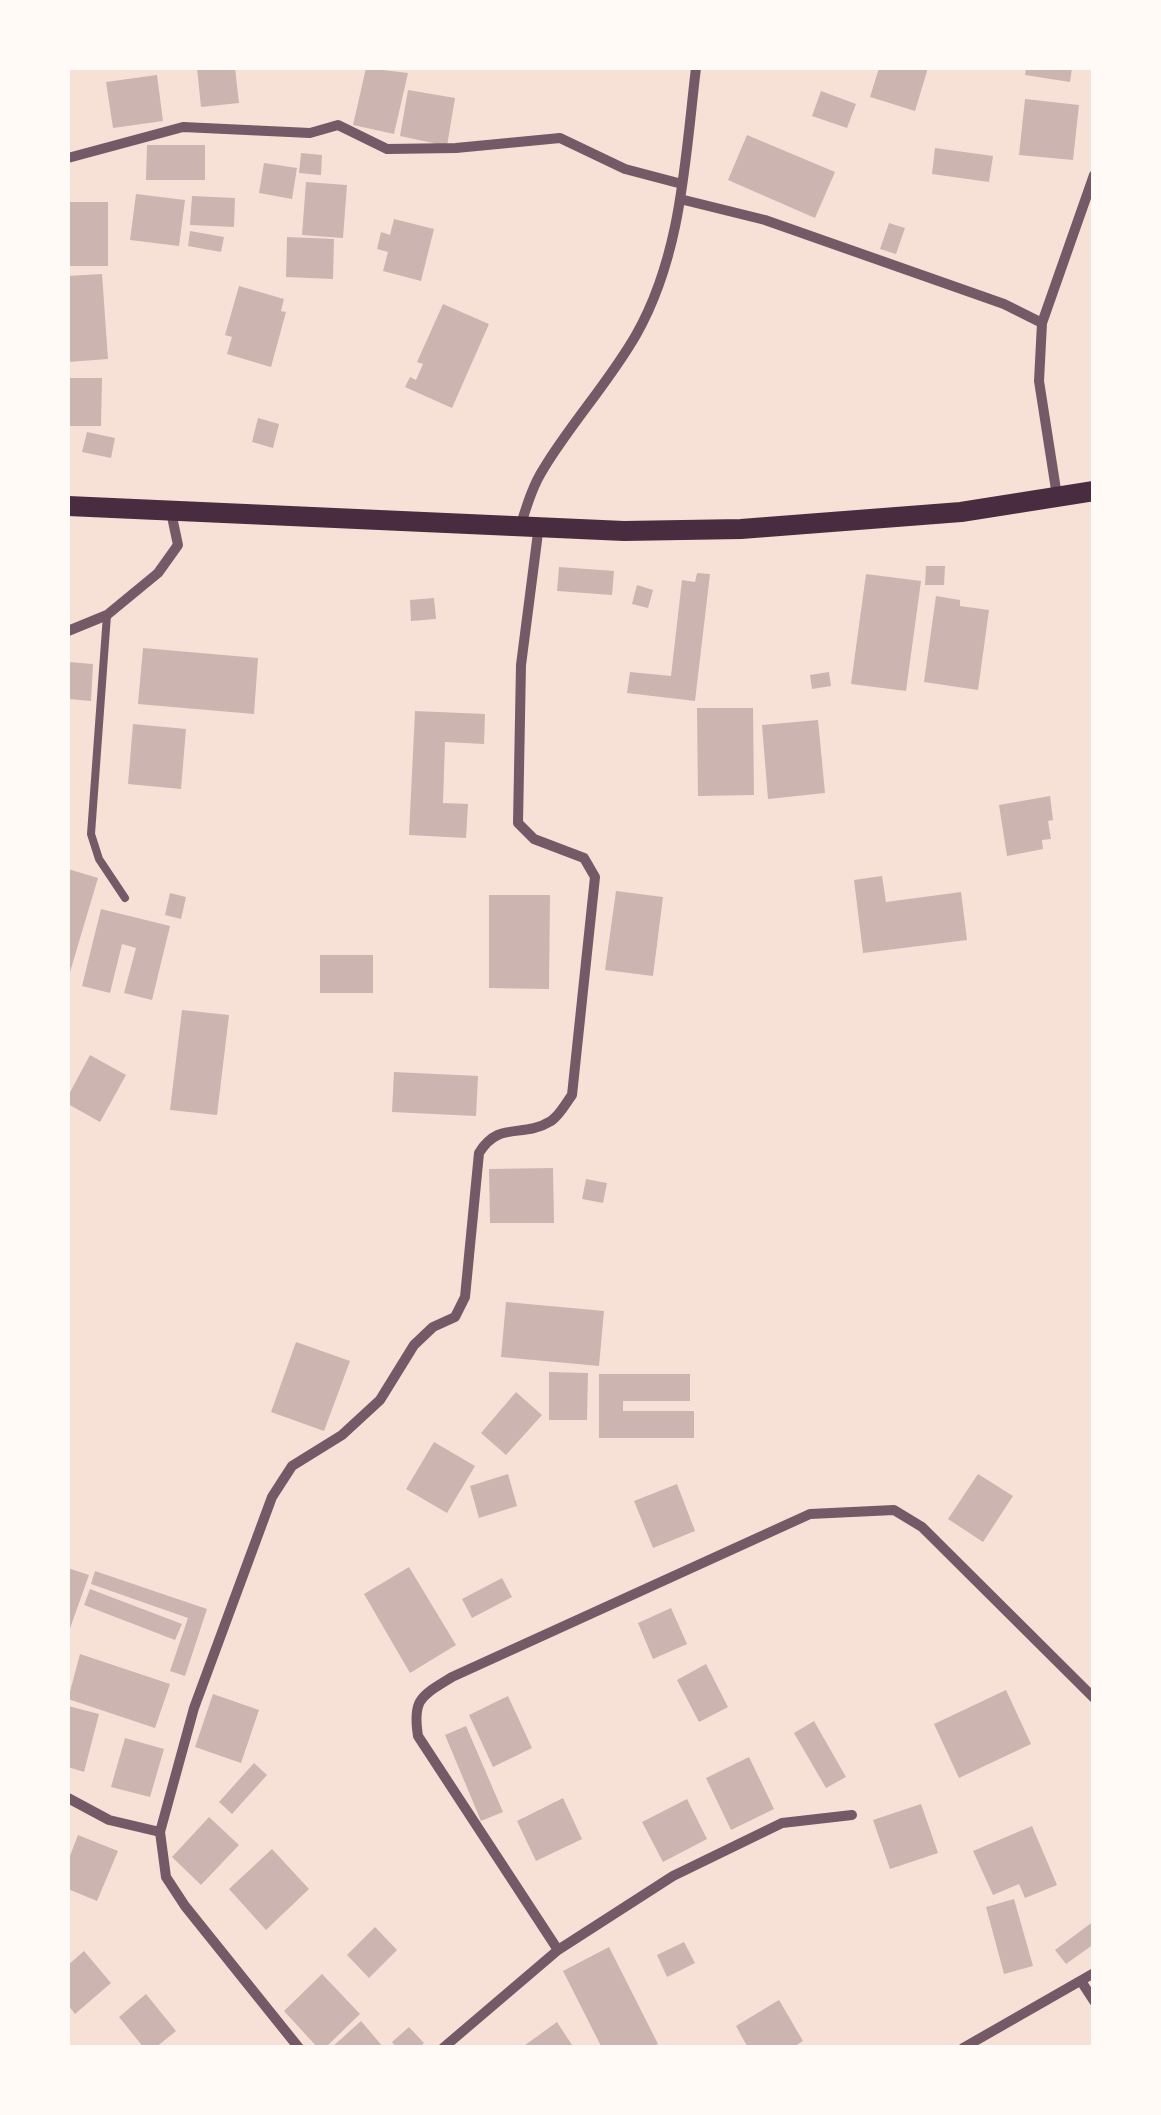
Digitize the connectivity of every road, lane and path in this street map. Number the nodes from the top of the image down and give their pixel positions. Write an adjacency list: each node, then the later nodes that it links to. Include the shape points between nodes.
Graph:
1 (696, 68): 4 (street)
2 (68, 158): 4 (street, via 183,127 310,133 338,125 388,150 560,138 626,170)
3 (1094, 174): 6 (street)
4 (682, 184): 5 (street)
5 (680, 200): 6 (street, via 765,220); 11 (street, via 655,297 604,387 544,468)
6 (1042, 322): 8 (street, via 1038,381)
7 (1094, 491): 8 (main road)
8 (1058, 496): 11 (main road, via 962,512 741,529)
9 (68, 506): 10 (main road)
10 (171, 512): 11 (main road); 12 (street, via 178,545 158,573)
11 (530, 525): 18 (street, via 518,824 534,839 584,858 595,877 572,1095 555,1119 488,1138 479,1153 465,1297 455,1317 433,1327 380,1400 342,1435 292,1466 272,1496 194,1708)
12 (106, 615): 13 (street); 14 (lane, via 91,834)
13 (68, 631)
14 (126, 898)
15 (1094, 1698): 19 (street, via 922,1527 894,1510 810,1514 452,1677 421,1697 414,1712 418,1736)
16 (68, 1798): 18 (street, via 110,1820)
17 (852, 1815): 19 (street, via 782,1823 717,1852)
18 (160, 1832): 23 (street, via 166,1878)
19 (558, 1950): 24 (street)
20 (1094, 1973): 21 (street)
21 (1081, 1981): 22 (street); 25 (street)
22 (1094, 2000)
23 (299, 2048)
24 (443, 2048)
25 (962, 2048)

